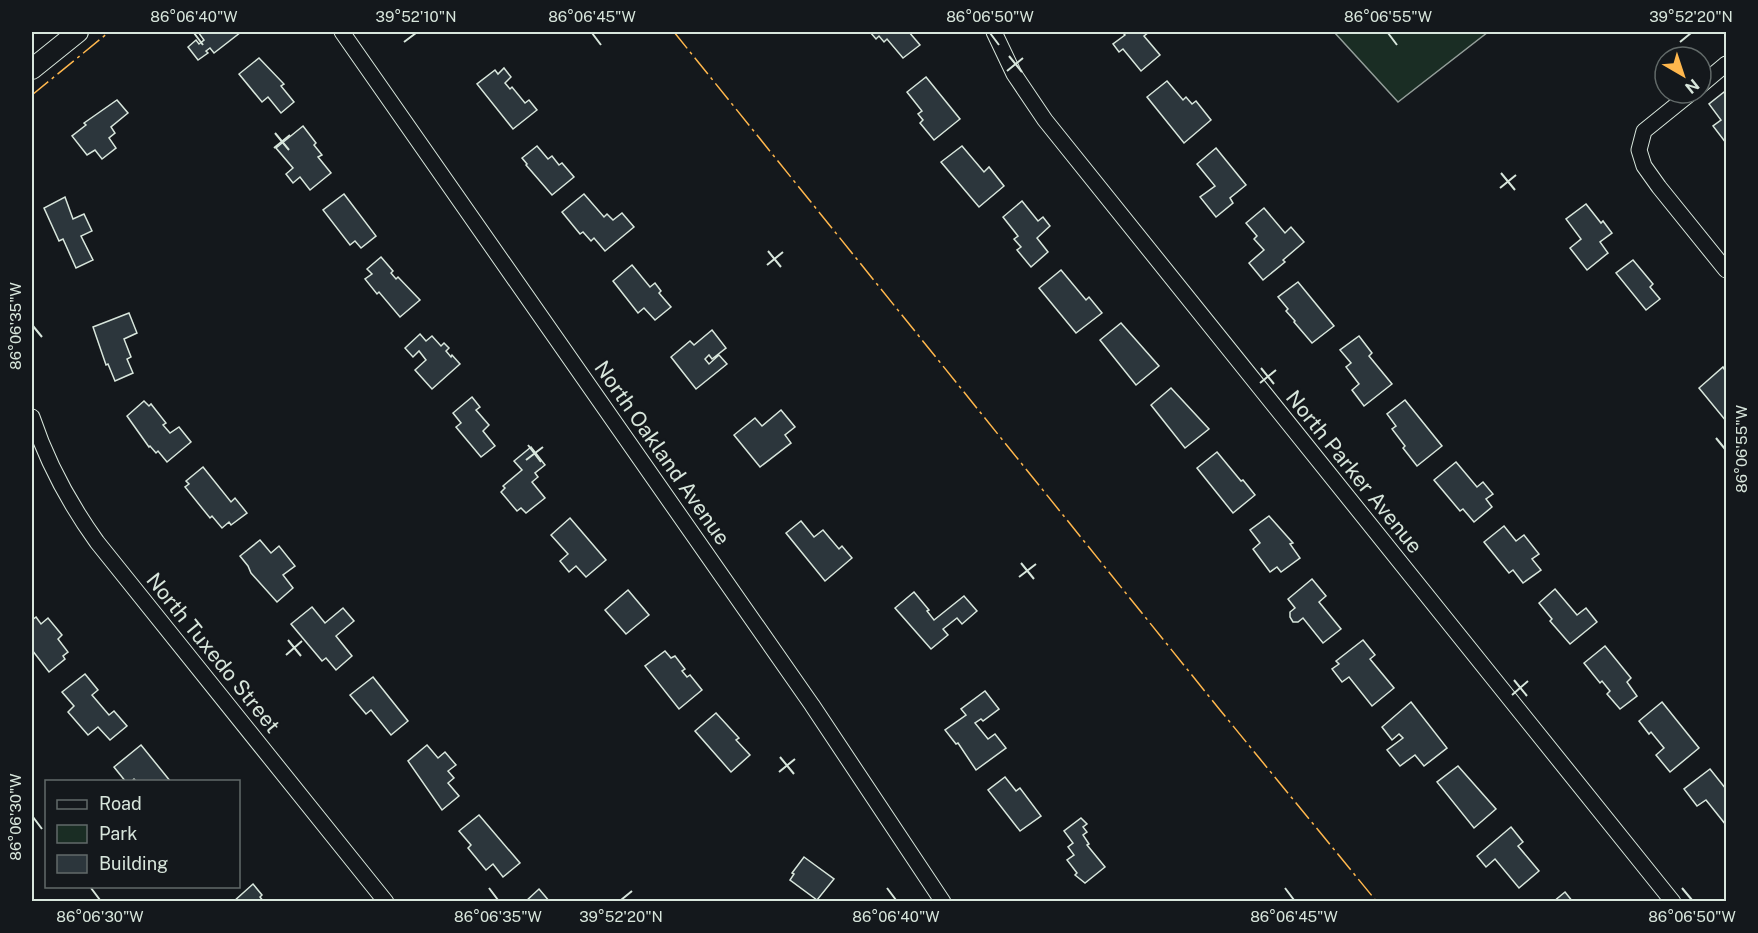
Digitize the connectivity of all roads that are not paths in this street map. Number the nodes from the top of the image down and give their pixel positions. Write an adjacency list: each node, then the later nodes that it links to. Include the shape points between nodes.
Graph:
1 (78, 32): 5 (street)
2 (342, 32): 11 (street, North Oakland Avenue, via 812,705)
3 (994, 32): 12 (street, North Parker Avenue, via 1014,74 1045,120)
4 (1726, 64): 6 (street)
5 (32, 69)
6 (1713, 75)
7 (1676, 105): 8 (street, via 1644,131 1639,150 1644,165)
8 (1726, 270)
9 (32, 417): 10 (street, North Tuxedo Street, via 62,488 97,542)
10 (386, 902)
11 (943, 902)
12 (1672, 902)

